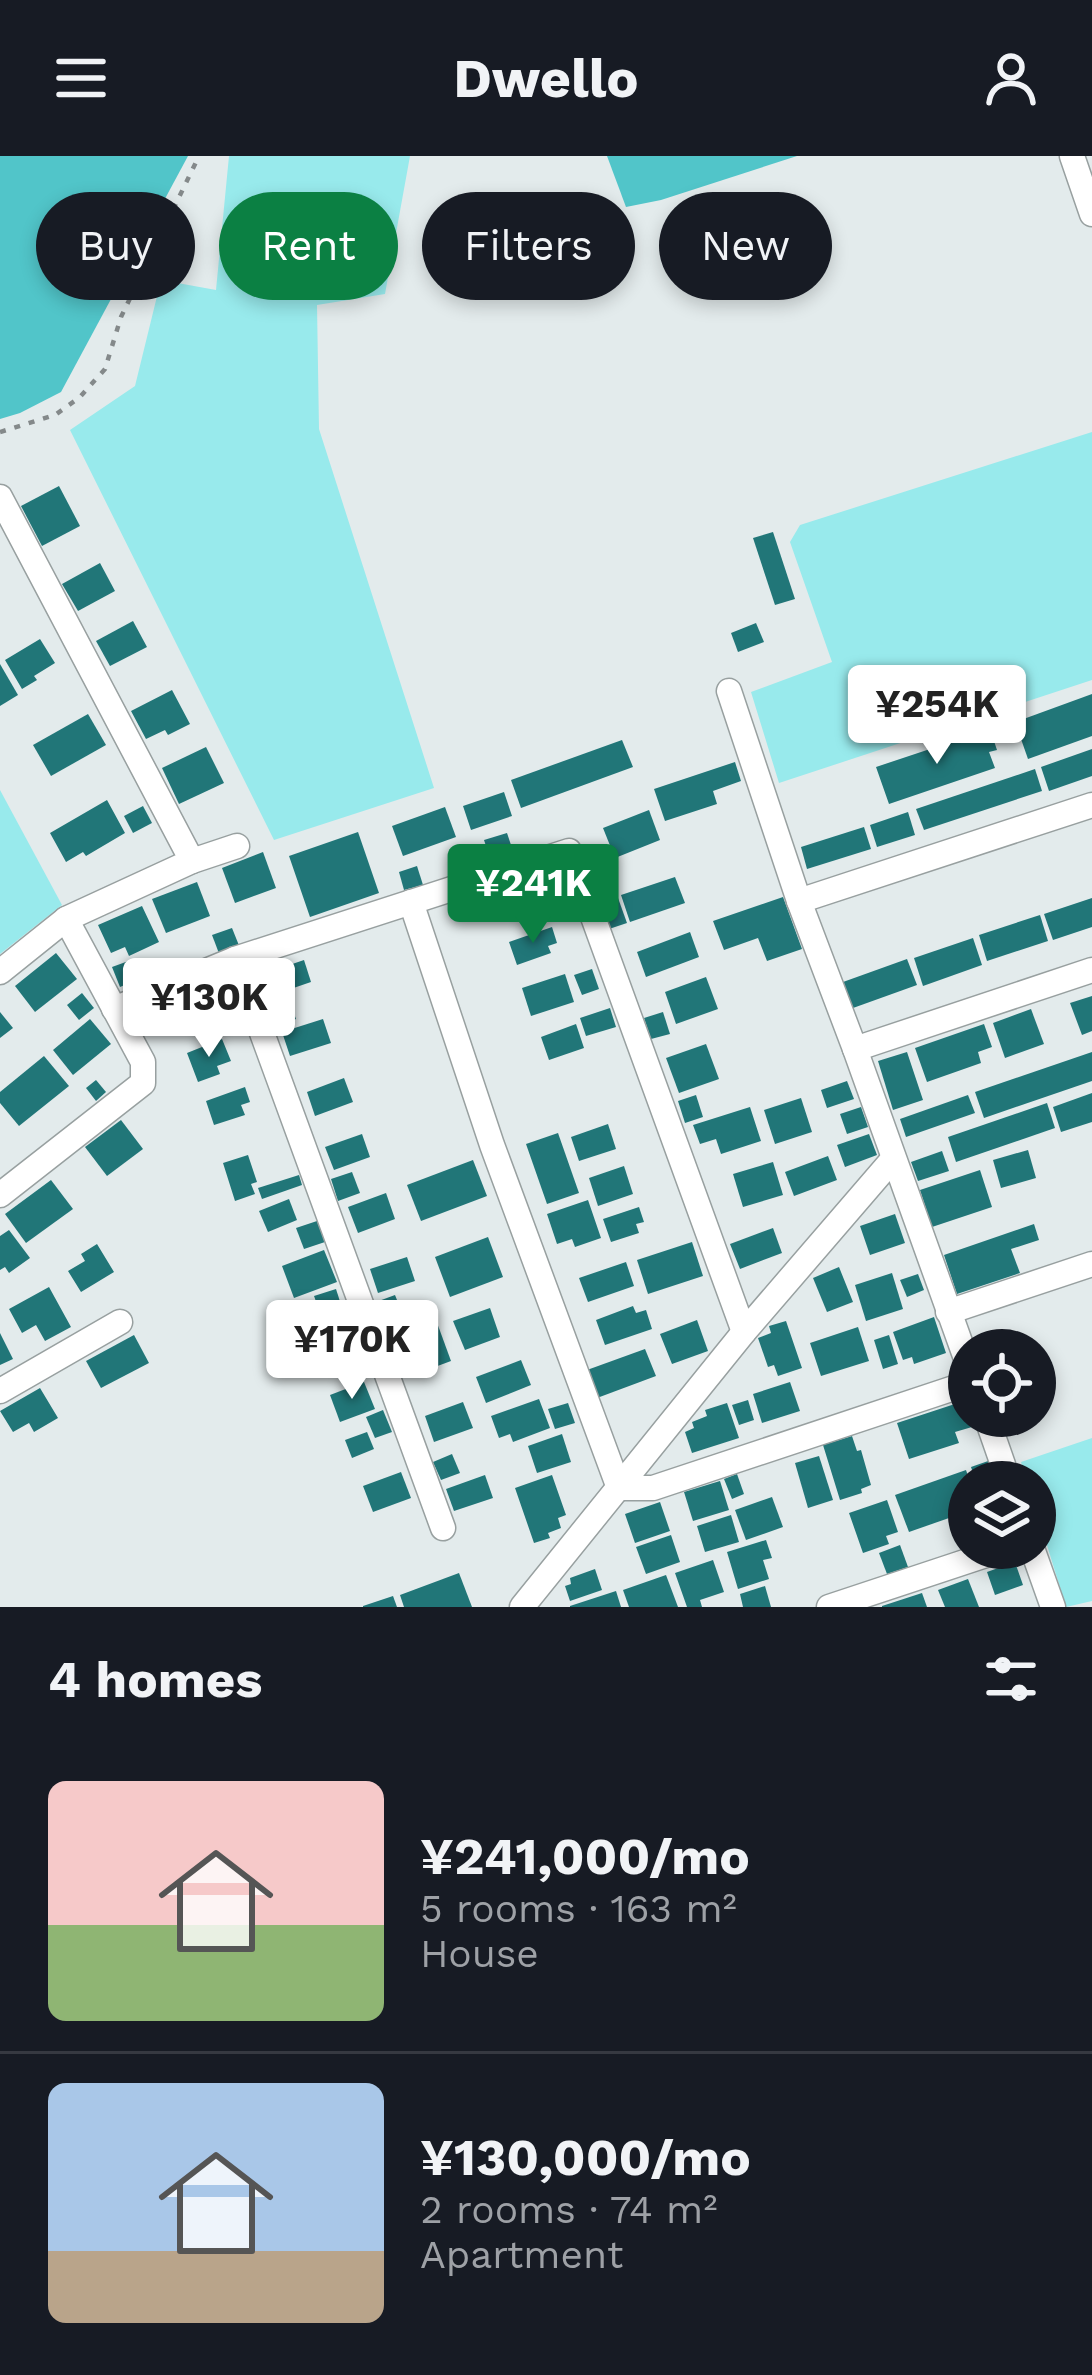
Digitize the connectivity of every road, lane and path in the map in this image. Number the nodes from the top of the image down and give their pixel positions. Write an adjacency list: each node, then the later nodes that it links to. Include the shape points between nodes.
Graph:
1 (199, 156): 4 (path, via 121,317 105,369 55,415)
2 (1072, 156): 3 (street)
3 (1092, 214)
4 (0, 432)
5 (0, 497): 9 (street)
6 (729, 691): 10 (street)
7 (1092, 805): 10 (street)
8 (237, 845): 9 (street)
9 (192, 861): 12 (street)
10 (800, 901): 17 (street)
11 (411, 902): 13 (street); 24 (street, via 569,851); 27 (street)
12 (66, 919): 15 (street); 16 (street)
13 (235, 959): 16 (street); 28 (street)
14 (1092, 970): 17 (street)
15 (0, 972)
16 (114, 1009): 19 (street, via 143,1062 143,1083)
17 (856, 1048): 18 (street)
18 (893, 1159): 21 (street); 24 (street)
19 (0, 1195)
20 (1092, 1264): 21 (street)
21 (948, 1312): 23 (street)
22 (120, 1322): 26 (street)
23 (954, 1329)
24 (744, 1332): 27 (street)
25 (948, 1390): 27 (street, via 653,1488)
26 (0, 1391)
27 (619, 1488): 31 (street)
28 (443, 1528)
29 (948, 1568): 32 (street)
30 (1039, 1569): 33 (street)
31 (522, 1607)
32 (829, 1607)
33 (1053, 1607)

